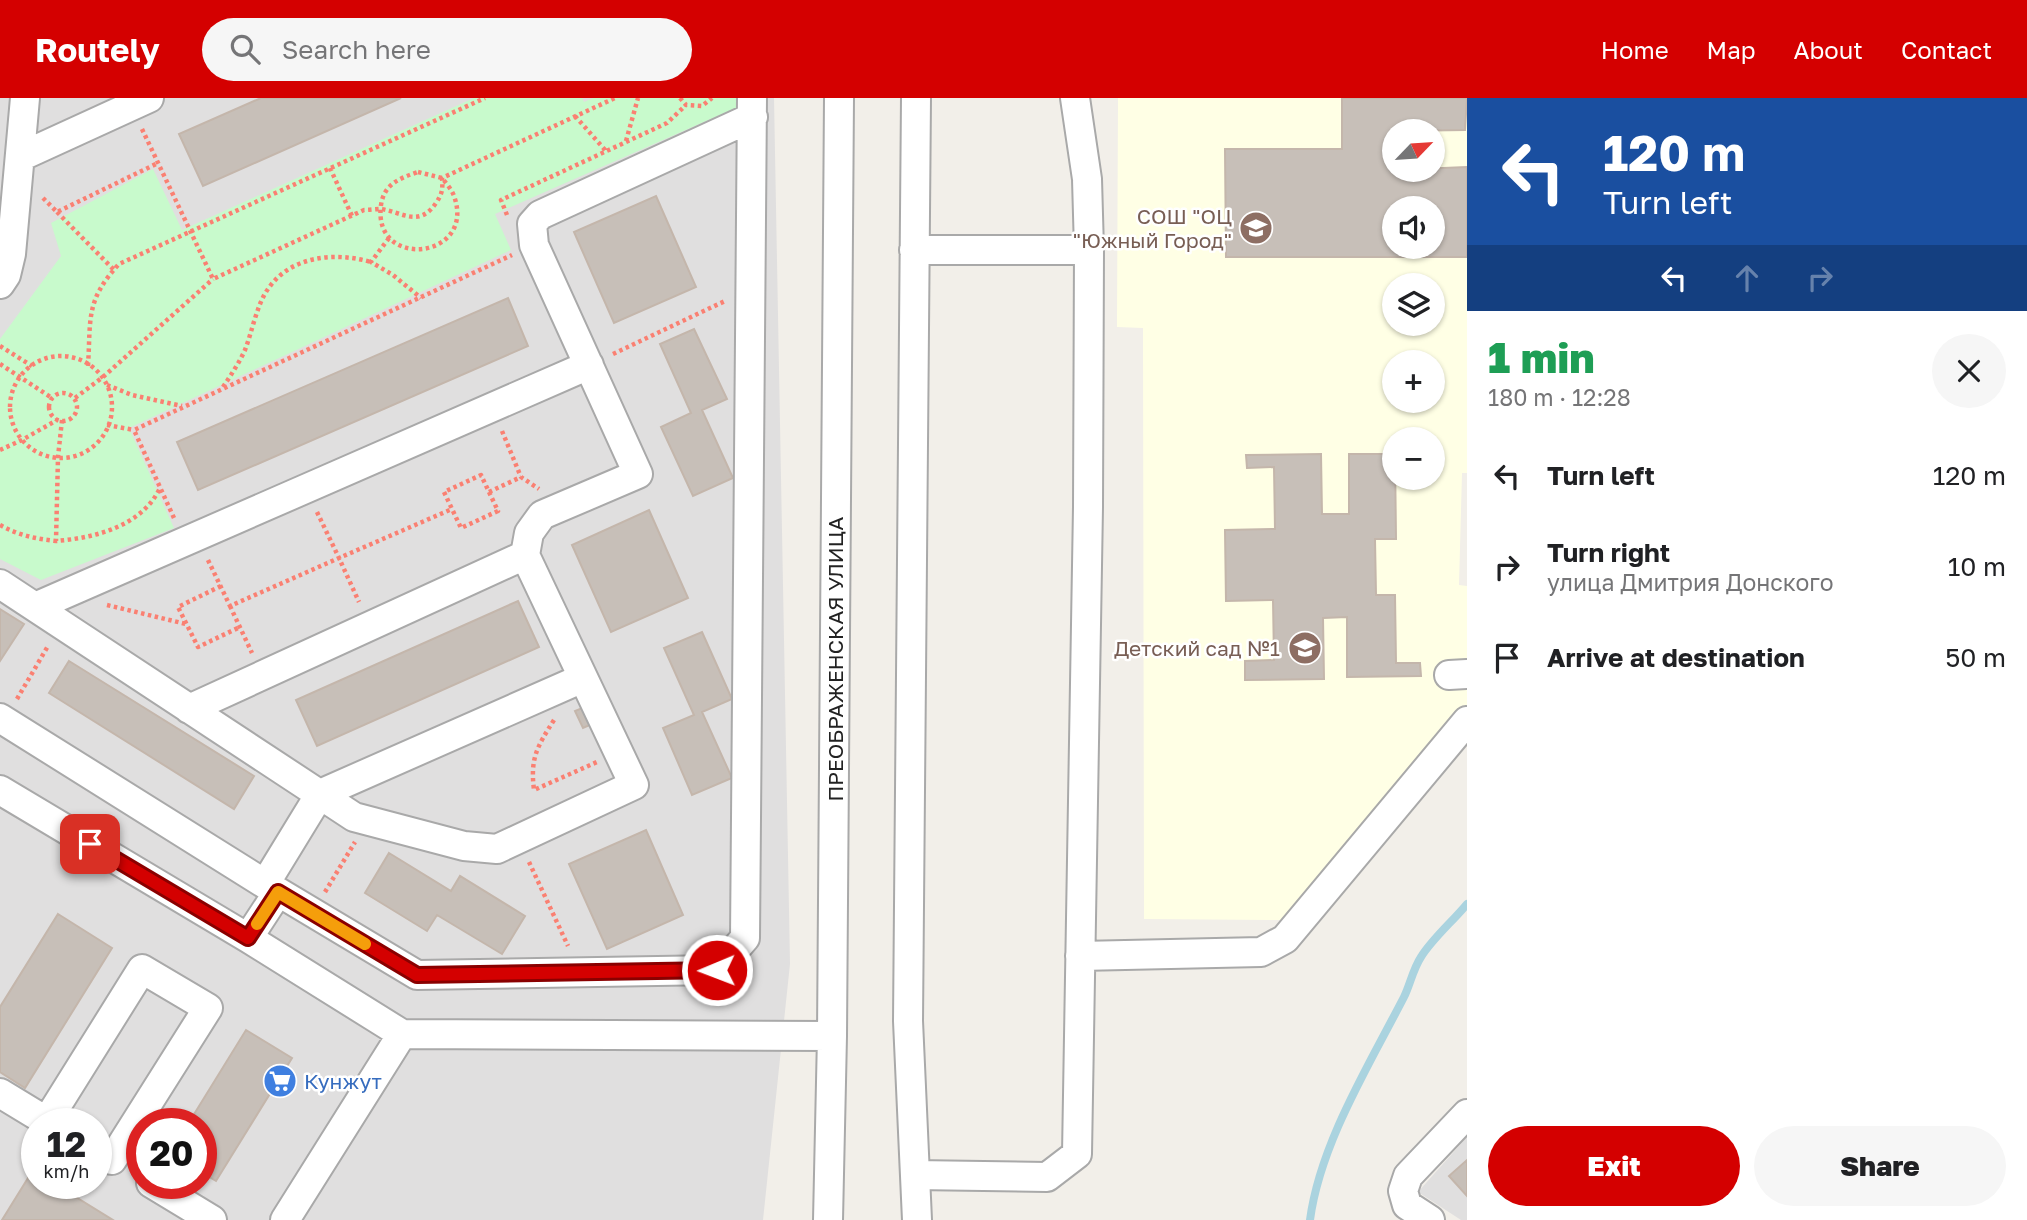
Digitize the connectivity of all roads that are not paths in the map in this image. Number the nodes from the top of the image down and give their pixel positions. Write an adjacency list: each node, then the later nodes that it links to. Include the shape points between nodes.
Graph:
1 (25, 98): 7 (street)
2 (839, 98): 25 (street, ПРЕОБРАЖЕНСКАЯ УЛИЦА)
3 (916, 98): 8 (street)
4 (1075, 98): 9 (street, via 1087,179)
5 (140, 102): 7 (street)
6 (752, 108): 11 (street, via 540,215 532,224 534,245); 21 (street, via 745,938 717,970 417,975)
7 (19, 165): 10 (street, via 11,254)
8 (914, 250): 9 (street); 31 (street, via 908,1021)
9 (1089, 250): 23 (street)
10 (0, 284)
11 (589, 365): 12 (street, via 638,474 542,515 529,533); 14 (street)
12 (525, 555): 15 (street); 16 (street)
13 (0, 584): 14 (street)
14 (35, 607): 16 (street)
15 (574, 682): 20 (street); 20 (street, via 634,785 497,849 464,846 354,817)
16 (189, 709): 20 (street)
17 (2, 720): 21 (street)
18 (1467, 721): 23 (street, via 1285,939 1261,952)
19 (0, 790): 22 (street)
20 (320, 794): 21 (street)
21 (271, 888): 22 (street)
22 (248, 938): 24 (street)
23 (1080, 956): 31 (street, via 1077,1154 1047,1177)
24 (402, 1034): 25 (street); 34 (street)
25 (832, 1036): 35 (street, ПРЕОБРАЖЕНСКАЯ УЛИЦА)
26 (0, 1093): 27 (street)
27 (25, 1108)
28 (58, 1108): 30 (street, via 142,969 208,1008)
29 (1467, 1114): 37 (street, via 1408,1176 1403,1191 1407,1205)
30 (112, 1144)
31 (915, 1175): 36 (street)
32 (177, 1199): 33 (street)
33 (212, 1220)
34 (285, 1220)
35 (828, 1220)
36 (917, 1220)
37 (1430, 1220)

